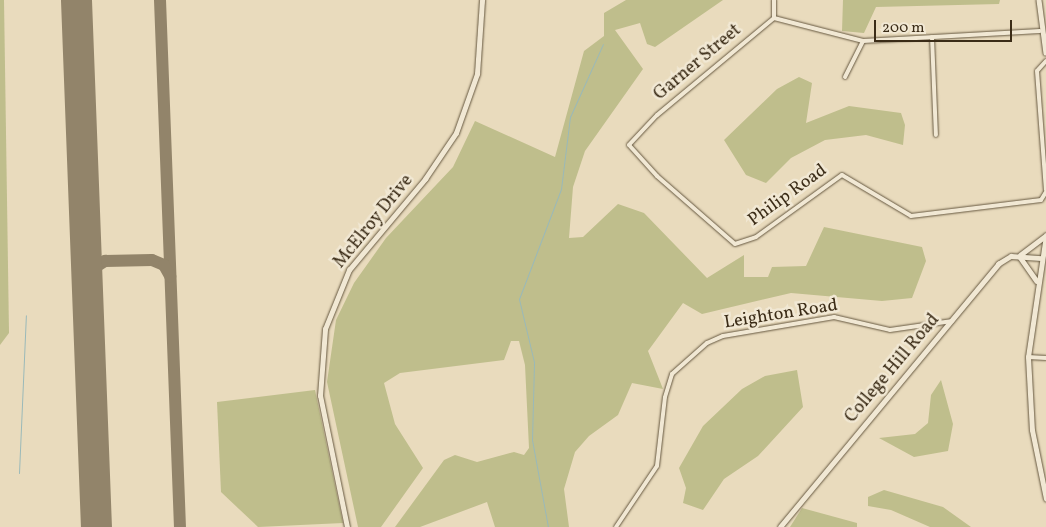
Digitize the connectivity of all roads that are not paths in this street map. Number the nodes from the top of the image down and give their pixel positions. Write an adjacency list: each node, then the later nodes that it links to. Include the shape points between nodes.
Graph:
1 (482, 0): 22 (street, McElroy Drive, via 478,74 456,133 425,179 350,270 325,329 320,396)
2 (774, 0): 4 (street)
3 (1039, 0): 5 (street)
4 (774, 18): 7 (street); 12 (street, Garner Street, via 657,115)
5 (1040, 30): 6 (street); 8 (street)
6 (932, 37): 7 (street); 11 (street)
7 (863, 41): 10 (street)
8 (1046, 53)
9 (1046, 61): 13 (street, via 1037,71)
10 (845, 77)
11 (936, 135)
12 (629, 145): 13 (street, Philip Road, via 657,176 738,245 842,175 911,216 993,203 1041,200)
13 (1046, 191)
14 (1046, 235): 15 (street); 16 (main road)
15 (1019, 256): 16 (street, College Hill Road); 17 (street); 18 (street, College Hill Road, via 998,264)
16 (1041, 258): 17 (main road)
17 (1037, 280): 19 (main road)
18 (952, 321): 23 (street, Leighton Road, via 890,330 834,317 723,336 708,343 672,374 657,466); 24 (street, College Hill Road)
19 (1028, 357): 20 (street); 21 (main road, via 1032,430)
20 (1046, 358)
21 (1046, 499)
22 (347, 527)
23 (616, 527)
24 (780, 527)

